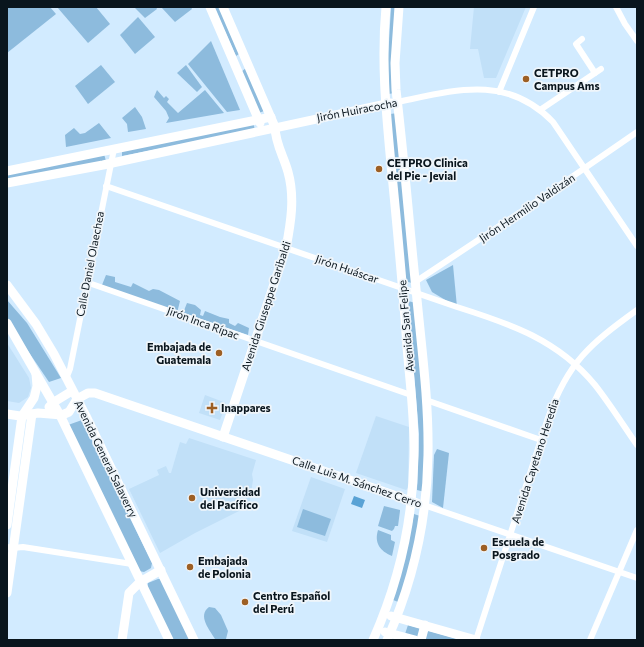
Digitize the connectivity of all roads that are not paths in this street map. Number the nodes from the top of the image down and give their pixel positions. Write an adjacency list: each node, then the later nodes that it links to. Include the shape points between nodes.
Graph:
1 (210, 7): 16 (main road)
2 (223, 7): 15 (main road, Avenida Giuseppe Garibaldi)
3 (386, 7): 13 (main road, Avenida San Felipe, via 383,56)
4 (399, 7): 12 (main road, Avenida San Felipe, via 395,63)
5 (534, 7): 11 (street)
6 (616, 7): 8 (street)
7 (582, 39): 10 (street, via 576,44)
8 (637, 41)
9 (601, 68): 10 (street)
10 (595, 73): 14 (street)
11 (499, 92): 12 (street, Jirón Huiracocha, via 485,89 460,90); 14 (street, Jirón Huiracocha, via 526,101)
12 (398, 102): 13 (main road, Jirón Huiracocha); 31 (main road, Avenida San Felipe)
13 (385, 104): 17 (main road, Jirón Huiracocha); 33 (main road, Avenida San Felipe)
14 (540, 110): 24 (street, Jirón Huiracocha, via 553,122)
15 (271, 117): 16 (main road); 17 (main road, Avenida Giuseppe Garibaldi)
16 (259, 119): 18 (main road); 19 (main road)
17 (275, 128): 19 (main road, Jirón Huiracocha); 29 (main road, Avenida Giuseppe Garibaldi, via 275,137 286,166 292,195)
18 (207, 130): 21 (main road); 22 (main road)
19 (263, 130): 21 (main road, Jirón Huiracocha)
20 (637, 132): 24 (street, Jirón Hermilio Valdizán)
21 (210, 142): 23 (main road, Jirón Huiracocha)
22 (114, 149): 23 (street, Calle Daniel Olaechea); 25 (main road)
23 (111, 163): 26 (main road, Jirón Huiracocha); 27 (street, Calle Daniel Olaechea)
24 (585, 168): 28 (street, Jirón Huiracocha); 31 (street, Jirón Hermilio Valdizán)
25 (7, 171)
26 (7, 183)
27 (106, 186): 29 (street, Jirón Huáscar); 30 (street, Calle Daniel Olaechea)
28 (637, 246)
29 (286, 248): 33 (street, Jirón Huáscar); 37 (main road, Avenida Giuseppe Garibaldi)
30 (86, 282): 37 (street, Jirón Inca Rípac); 40 (street, Calle Daniel Olaechea)
31 (415, 282): 34 (main road, Avenida San Felipe)
32 (7, 284): 40 (main road, Avenida General Salaverry, via 36,324)
33 (402, 287): 34 (street, Jirón Huáscar); 42 (main road, Avenida San Felipe)
34 (416, 292): 38 (street, Jirón Huáscar, via 526,331); 44 (main road, Avenida San Felipe)
35 (637, 310): 38 (street, Avenida Cayetano Heredia, via 598,339)
36 (7, 323): 39 (main road, Avenida General Salaverry)
37 (255, 342): 42 (street, Jirón Inca Rípac); 51 (main road, Avenida Giuseppe Garibaldi)
38 (575, 364): 52 (street, Avenida Cayetano Heredia, via 559,390); 53 (street, Jirón Huáscar, via 600,391)
39 (36, 373): 45 (main road, Avenida General Salaverry); 50 (main road, via 36,393)
40 (66, 379): 41 (main road, Avenida General Salaverry)
41 (72, 391): 43 (main road, Avenida General Salaverry); 45 (main road)
42 (411, 395): 54 (main road, Avenida San Felipe, via 414,455)
43 (77, 399): 49 (main road, via 69,412); 51 (main road, Calle Luis M. Sánchez Cerro, via 88,393 95,393); 61 (main road, Avenida General Salaverry)
44 (426, 400): 52 (street); 55 (main road, Avenida San Felipe, via 428,455)
45 (54, 402): 46 (main road); 49 (main road, Avenida General Salaverry)
46 (45, 413): 48 (main road); 49 (main road)
47 (7, 414): 50 (main road)
48 (32, 414): 50 (main road); 59 (main road)
49 (60, 415): 60 (main road, Avenida General Salaverry)
50 (22, 416): 56 (main road)
51 (223, 437): 54 (main road, Calle Luis M. Sánchez Cerro)
52 (541, 440): 58 (street, Avenida Cayetano Heredia)
53 (637, 445)
54 (412, 501): 55 (main road, Calle Luis M. Sánchez Cerro); 66 (main road, Avenida San Felipe, via 401,562)
55 (424, 505): 58 (street, Calle Luis M. Sánchez Cerro); 67 (main road, Avenida San Felipe, via 416,554)
56 (7, 525)
57 (637, 530): 62 (street)
58 (510, 535): 62 (street, Calle Luis M. Sánchez Cerro); 77 (street, Avenida Cayetano Heredia)
59 (10, 548): 60 (street, via 23,547); 65 (main road)
60 (132, 564): 64 (main road, Avenida General Salaverry)
61 (161, 570): 64 (main road); 73 (main road, Avenida General Salaverry)
62 (619, 572): 63 (street, Calle Luis M. Sánchez Cerro); 78 (street)
63 (637, 578)
64 (140, 582): 71 (main road, via 129,593); 72 (main road, Avenida General Salaverry)
65 (7, 593)
66 (384, 614): 67 (main road); 69 (main road, Avenida San Felipe)
67 (396, 617): 68 (main road); 70 (main road, Avenida San Felipe)
68 (425, 625): 76 (main road); 77 (main road)
69 (378, 629): 70 (main road); 74 (main road, Avenida San Felipe)
70 (388, 636): 75 (main road)
71 (122, 640)
72 (169, 640)
73 (194, 640)
74 (373, 640)
75 (415, 640)
76 (421, 640)
77 (476, 640)
78 (590, 640)

